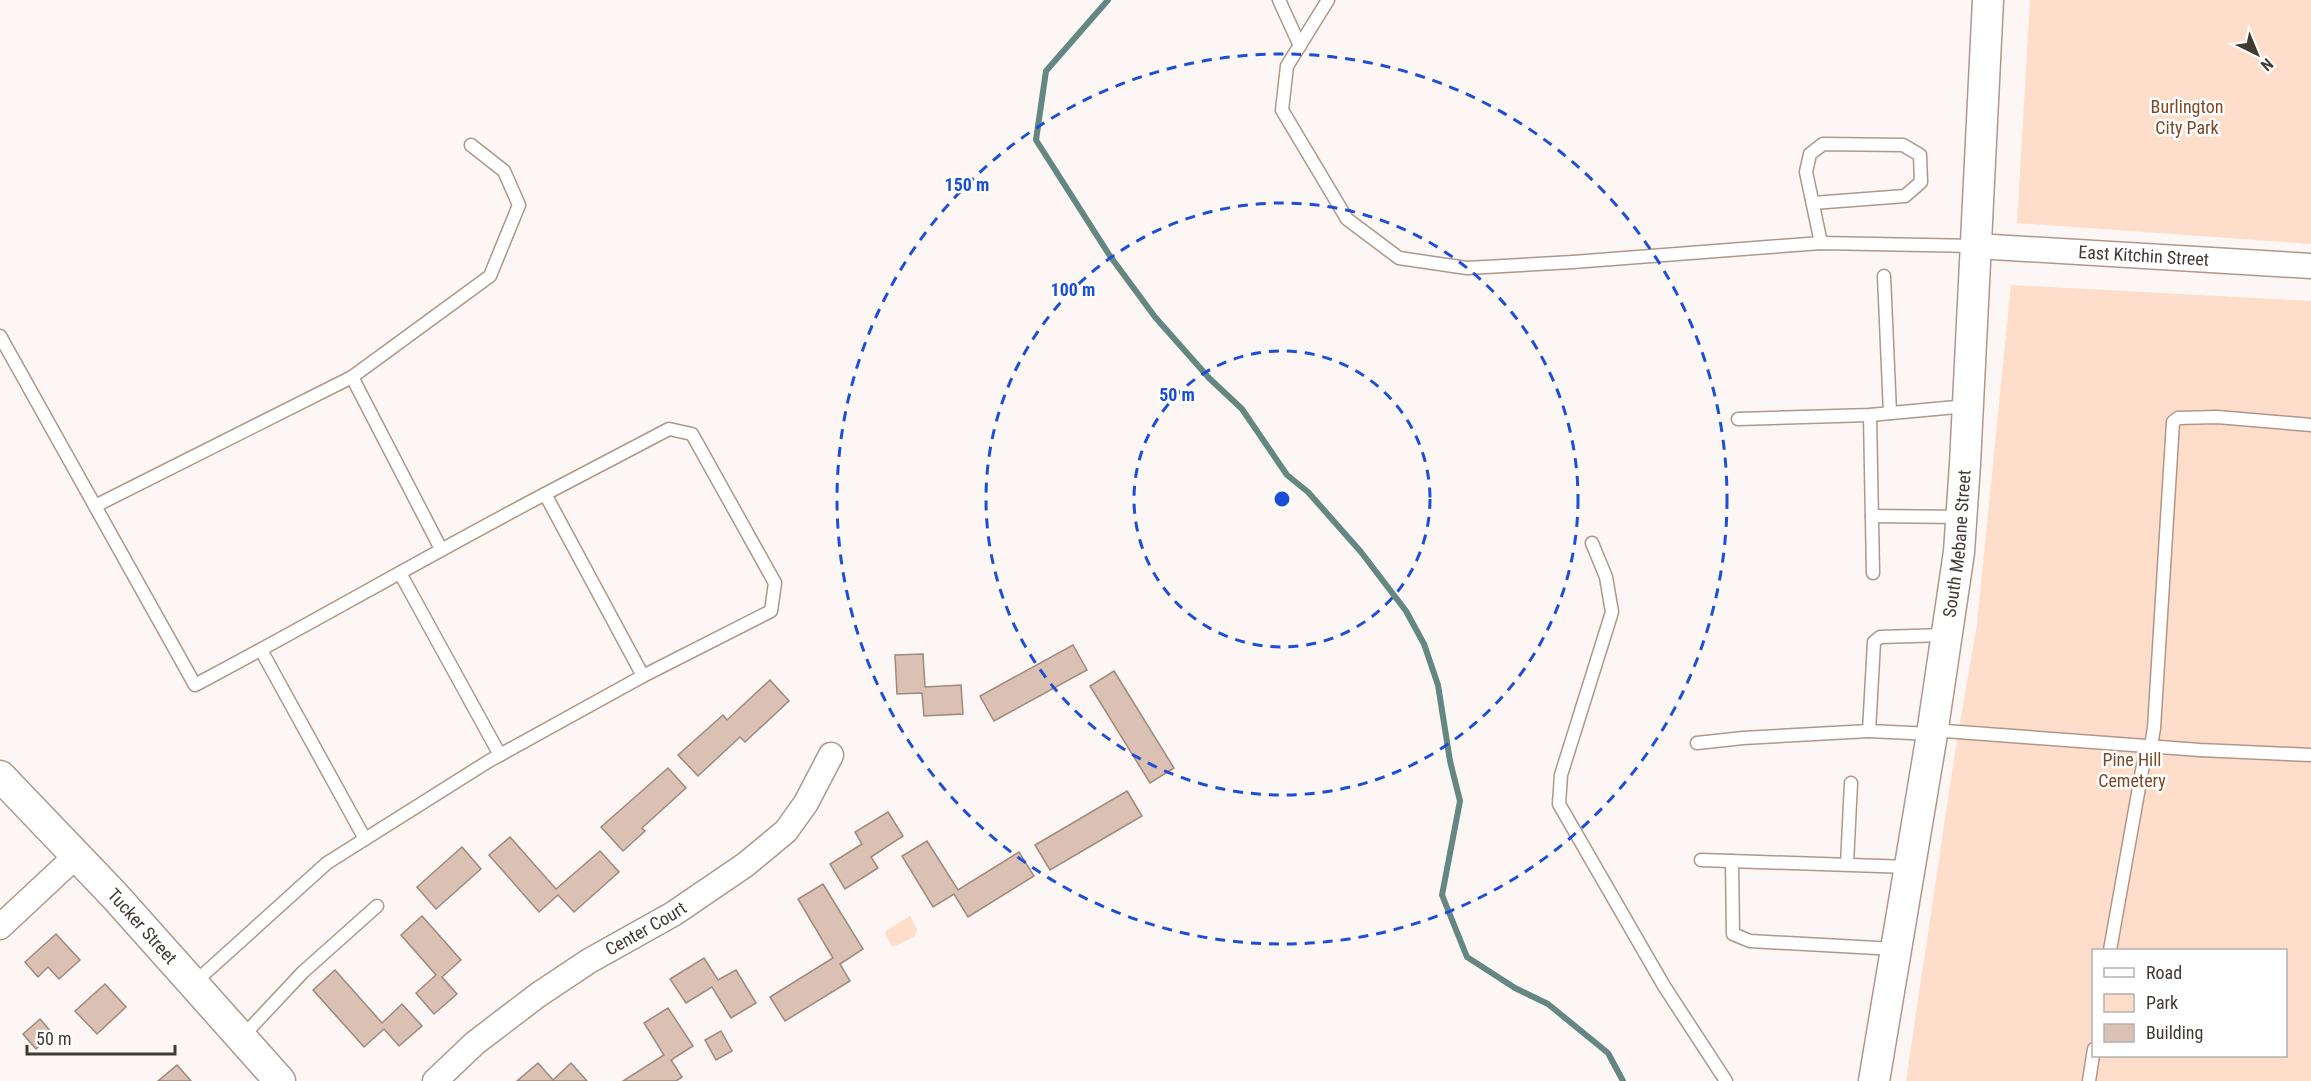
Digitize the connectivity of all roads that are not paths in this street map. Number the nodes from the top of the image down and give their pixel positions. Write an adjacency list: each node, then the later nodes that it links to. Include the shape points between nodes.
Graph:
1 (1279, 0): 4 (lane)
2 (1328, 0): 4 (lane)
3 (1988, 0): 8 (street, South Mebane Street)
4 (1300, 46): 7 (lane, via 1287,66 1282,110 1347,219 1399,258 1467,268)
5 (471, 144): 12 (lane, via 504,171 519,205 490,276)
6 (1813, 203): 6 (lane, via 1806,172 1810,154 1822,144 1903,145 1920,154 1921,182 1905,196); 7 (lane)
7 (1821, 243): 8 (lane)
8 (1976, 246): 9 (street, East Kitchin Street); 13 (street, South Mebane Street)
9 (2311, 266)
10 (1884, 276): 14 (lane)
11 (0, 336): 19 (lane)
12 (352, 377): 19 (lane); 23 (lane)
13 (1968, 406): 14 (lane); 21 (street, South Mebane Street)
14 (1890, 413): 15 (lane)
15 (1870, 415): 16 (lane); 20 (lane)
16 (1738, 419)
17 (2311, 424): 32 (lane, via 2217,417 2178,418 2173,422)
18 (544, 494): 23 (lane); 28 (lane); 28 (lane, via 669,429 692,435 776,583 771,611)
19 (95, 506): 27 (lane, via 195,685)
20 (1872, 516): 21 (lane); 25 (lane)
21 (1961, 517): 26 (street, South Mebane Street)
22 (1592, 543): 53 (lane, via 1606,577 1612,612 1561,775 1559,804 1658,976)
23 (441, 549): 24 (lane)
24 (400, 573): 27 (lane); 33 (lane)
25 (1873, 573)
26 (1947, 635): 29 (lane, via 1880,637 1874,642); 30 (street, South Mebane Street)
27 (261, 650): 38 (lane)
28 (643, 676): 33 (lane)
29 (1869, 731): 30 (lane); 31 (lane)
30 (1932, 732): 32 (lane); 43 (street, South Mebane Street)
31 (1697, 743)
32 (2151, 746): 35 (lane); 47 (lane, via 2144,765)
33 (500, 755): 38 (lane)
34 (831, 755): 52 (street, Center Court, via 786,831 745,865 673,914 538,995 475,1043)
35 (2311, 755)
36 (0, 776): 39 (street, Tucker Street)
37 (1851, 783): 42 (lane)
38 (365, 839): 48 (lane, via 327,863)
39 (76, 856): 45 (street); 48 (street, Tucker Street)
40 (1701, 860): 41 (lane)
41 (1732, 861): 42 (lane); 46 (lane, via 1733,934 1750,941)
42 (1847, 864): 43 (lane)
43 (1910, 867): 46 (street, South Mebane Street)
44 (377, 906): 49 (lane, via 303,972)
45 (0, 927)
46 (1896, 949): 54 (street, South Mebane Street)
47 (2110, 949)
48 (193, 984): 49 (street, Tucker Street)
49 (241, 1038): 51 (street, Tucker Street)
50 (2093, 1057): 55 (lane)
51 (280, 1081)
52 (435, 1081)
53 (1726, 1081)
54 (1874, 1081)
55 (2089, 1081)

